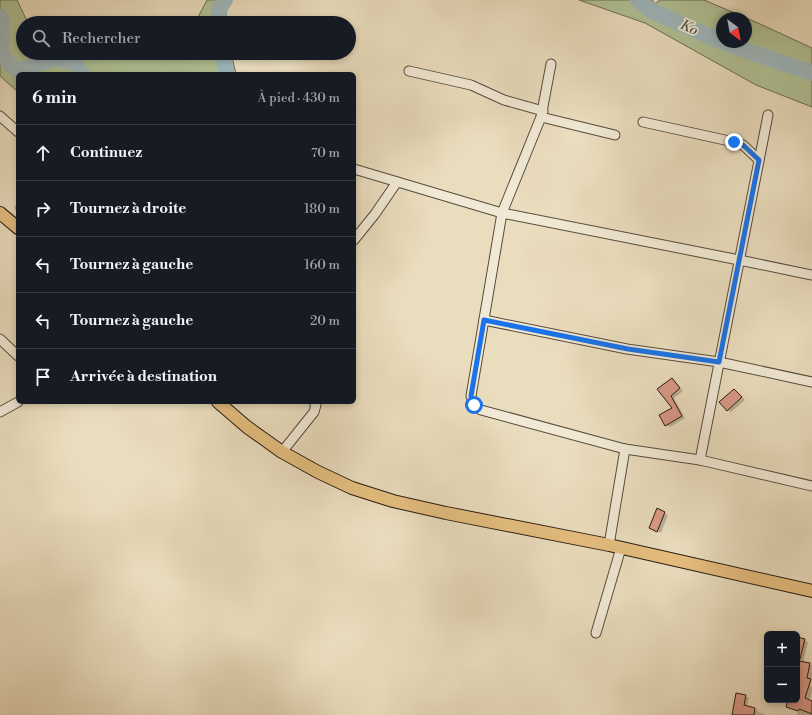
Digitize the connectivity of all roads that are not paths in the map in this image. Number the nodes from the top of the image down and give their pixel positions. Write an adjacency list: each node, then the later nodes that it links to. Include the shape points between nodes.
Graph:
1 (551, 64): 3 (street)
2 (409, 71): 3 (street, via 471,85)
3 (542, 114): 8 (street); 12 (street)
4 (768, 115): 9 (street)
5 (0, 116): 7 (street)
6 (643, 122): 9 (street, via 734,142 743,145)
7 (16, 130)
8 (615, 135)
9 (759, 160): 16 (street)
10 (356, 170): 11 (street)
11 (397, 182): 12 (street); 15 (street)
12 (502, 213): 16 (street); 18 (street)
13 (1, 216): 14 (main road)
14 (16, 227)
15 (356, 238)
16 (739, 260): 17 (street); 21 (street)
17 (812, 275)
18 (484, 320): 21 (street, via 628,349); 27 (street, via 471,396 474,405 481,410)
19 (0, 339): 20 (street)
20 (16, 354)
21 (719, 362): 22 (street); 29 (street)
22 (812, 382)
23 (16, 403): 26 (street)
24 (220, 404): 28 (main road)
25 (315, 404): 28 (street, via 314,412)
26 (0, 412)
27 (625, 449): 29 (street); 31 (street)
28 (282, 452): 31 (main road, via 352,488 393,501)
29 (700, 460): 30 (street)
30 (812, 486)
31 (615, 546): 32 (main road); 33 (street)
32 (812, 591)
33 (596, 633)

